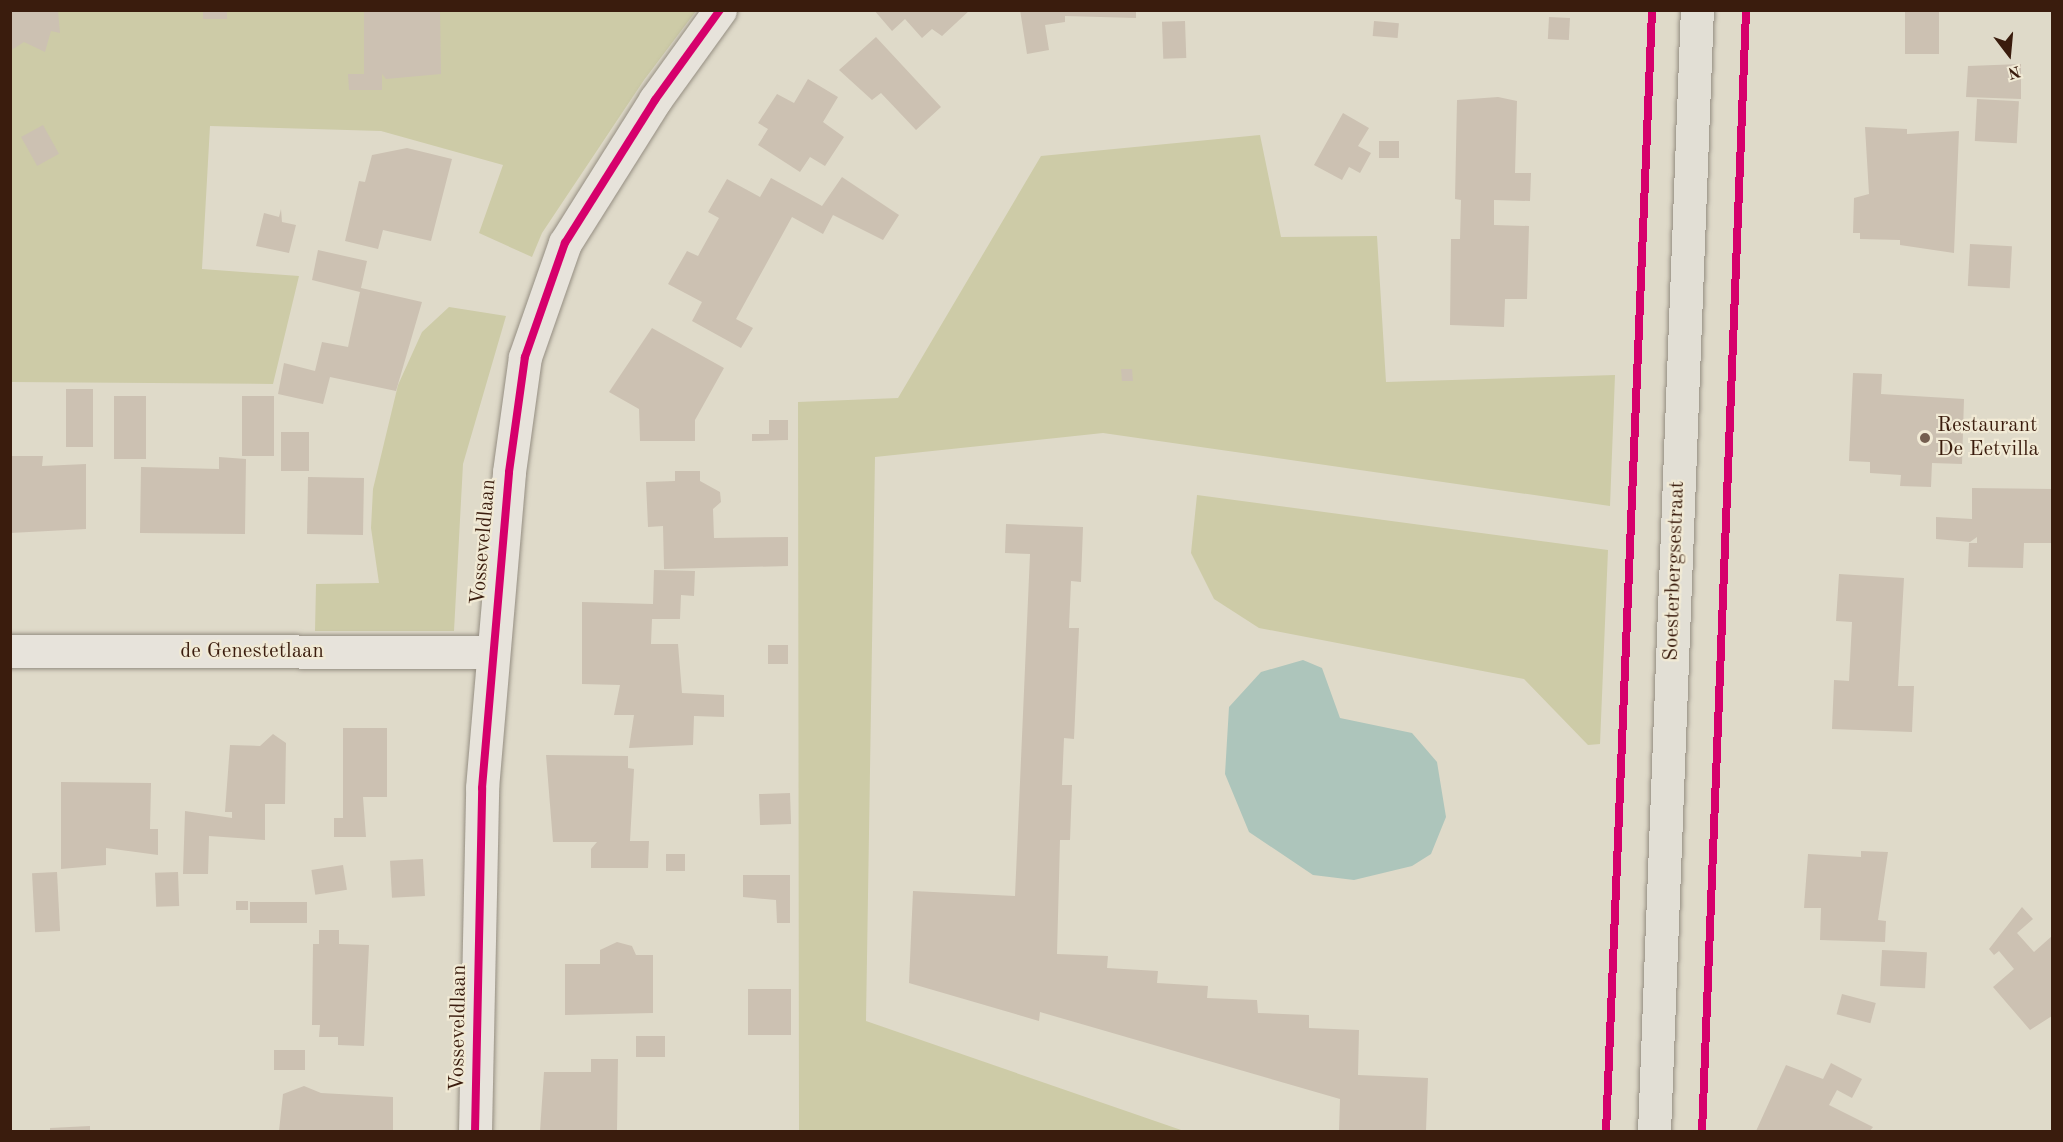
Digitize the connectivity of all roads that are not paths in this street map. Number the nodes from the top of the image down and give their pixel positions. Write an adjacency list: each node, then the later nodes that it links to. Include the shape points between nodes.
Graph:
1 (720, 10): 4 (street, Vosseveldlaan, via 655,100 565,243 525,357)
2 (1697, 10): 6 (main road, Soesterbergsestraat)
3 (10, 651): 4 (street, de Genestetlaan)
4 (493, 652): 5 (street, Vosseveldlaan, via 482,788)
5 (475, 1131)
6 (1654, 1131)

